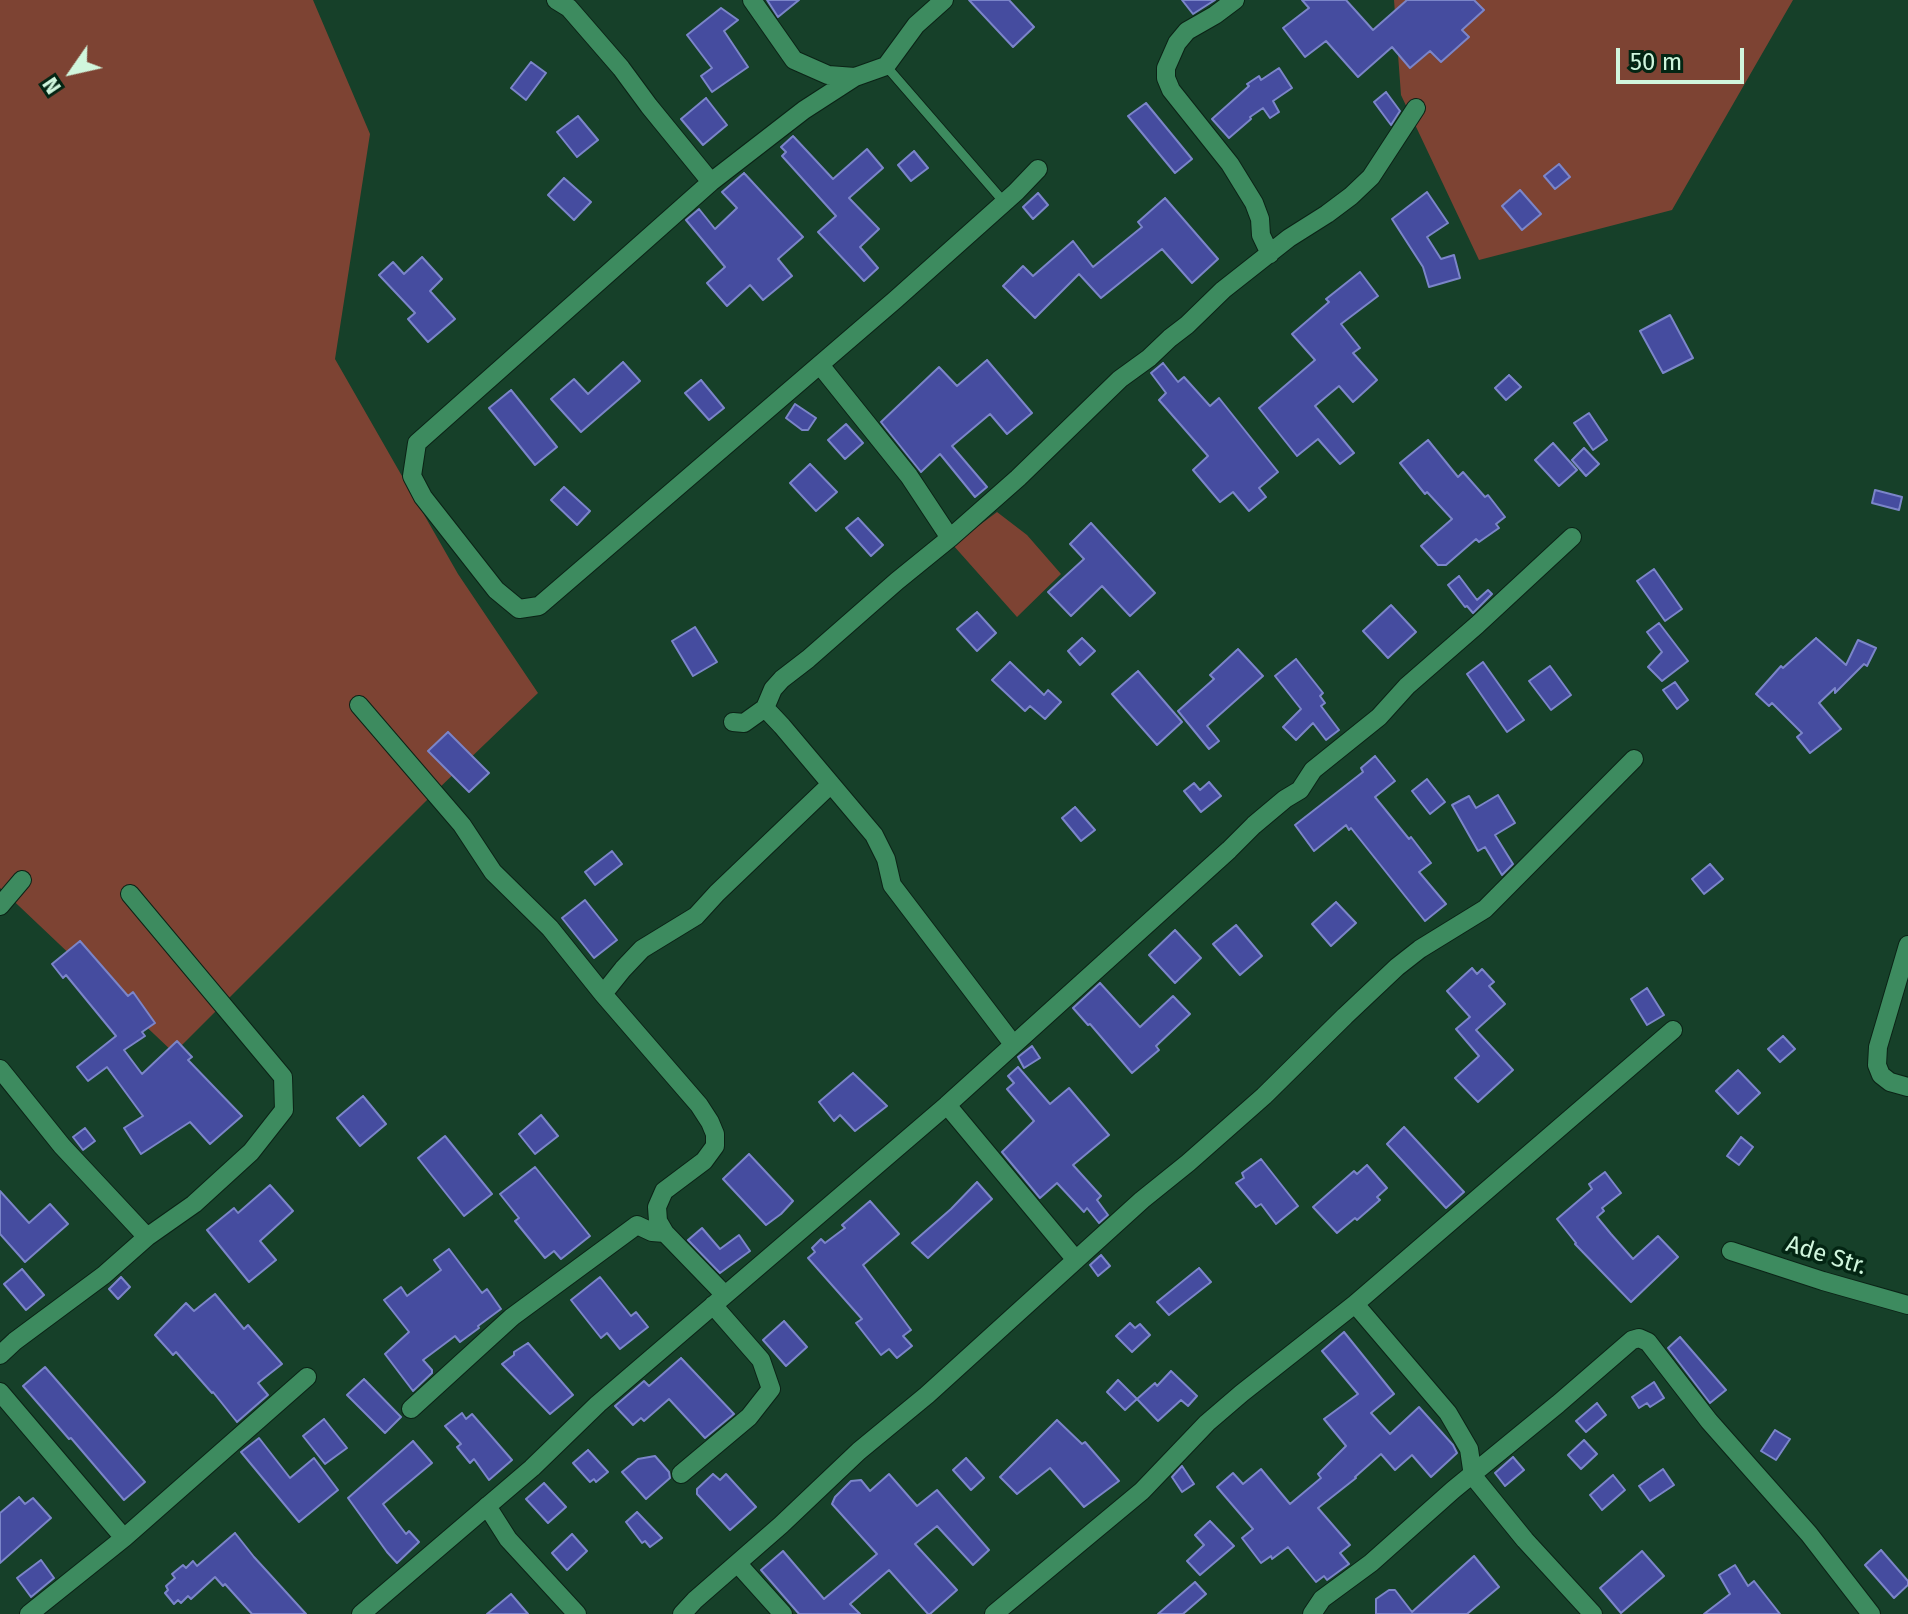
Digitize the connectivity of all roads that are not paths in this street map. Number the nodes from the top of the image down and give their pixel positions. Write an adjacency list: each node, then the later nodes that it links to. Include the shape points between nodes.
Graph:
1 (556, 0): 9 (street, via 621,68)
2 (752, 0): 6 (street, via 794,60 828,75)
3 (944, 0): 5 (street, via 916,25)
4 (1235, 0): 11 (street, via 1187,31 1177,43 1166,78 1254,203)
5 (886, 66): 6 (street); 10 (lane)
6 (855, 77): 9 (street)
7 (1416, 108): 11 (street, via 1371,177)
8 (1038, 169): 10 (street)
9 (711, 182): 12 (street, via 417,443 412,476 423,497 496,590 519,609 539,606)
10 (1004, 202): 12 (street)
11 (1270, 254): 14 (street, via 1120,379)
12 (820, 365): 14 (street, via 909,476)
13 (1572, 537): 26 (street, via 1379,717 1313,770 1300,790 1254,825)
14 (950, 538): 16 (street, via 782,679)
15 (359, 705): 24 (street, via 462,825 493,872 550,928)
16 (765, 708): 17 (street, via 744,723); 19 (street)
17 (733, 722)
18 (1634, 759): 33 (street, via 1485,909 1397,967 1264,1096)
19 (831, 784): 24 (street, via 696,916 642,949); 26 (street, via 874,835 892,885)
20 (22, 880): 22 (street)
21 (130, 894): 31 (street, via 283,1077 284,1110 251,1152 194,1204)
22 (0, 906)
23 (1908, 945): 28 (street, via 1877,1065 1890,1082)
24 (603, 994): 30 (street, via 699,1105 715,1134 715,1146 704,1161 664,1191 657,1207)
25 (1673, 1030): 35 (street)
26 (1013, 1044): 29 (street)
27 (0, 1069): 31 (street, via 62,1146)
28 (1908, 1087)
29 (947, 1105): 33 (street); 34 (street)
30 (665, 1233): 34 (street); 40 (street, via 637,1225 512,1317)
31 (147, 1237): 37 (street)
32 (1731, 1251): 36 (street, Ade Str.)
33 (1076, 1260): 45 (street)
34 (719, 1300): 41 (street, via 761,1360 771,1389 749,1417); 43 (street)
35 (1355, 1304): 42 (street, via 1448,1413 1469,1449); 51 (street, via 1207,1423 1142,1491)
36 (1908, 1305)
37 (0, 1355)
38 (307, 1377): 44 (street)
39 (0, 1392): 44 (street)
40 (411, 1409)
41 (681, 1474)
42 (1473, 1476): 52 (street, via 1322,1599); 53 (street); 54 (street, via 1639,1338 1648,1342)
43 (487, 1506): 47 (street); 48 (street, via 508,1539)
44 (124, 1538): 46 (street)
45 (738, 1564): 49 (street); 50 (street)
46 (29, 1614)
47 (361, 1614)
48 (577, 1614)
49 (682, 1614)
50 (783, 1614)
51 (994, 1614)
52 (1312, 1614)
53 (1593, 1614)
54 (1871, 1614)

